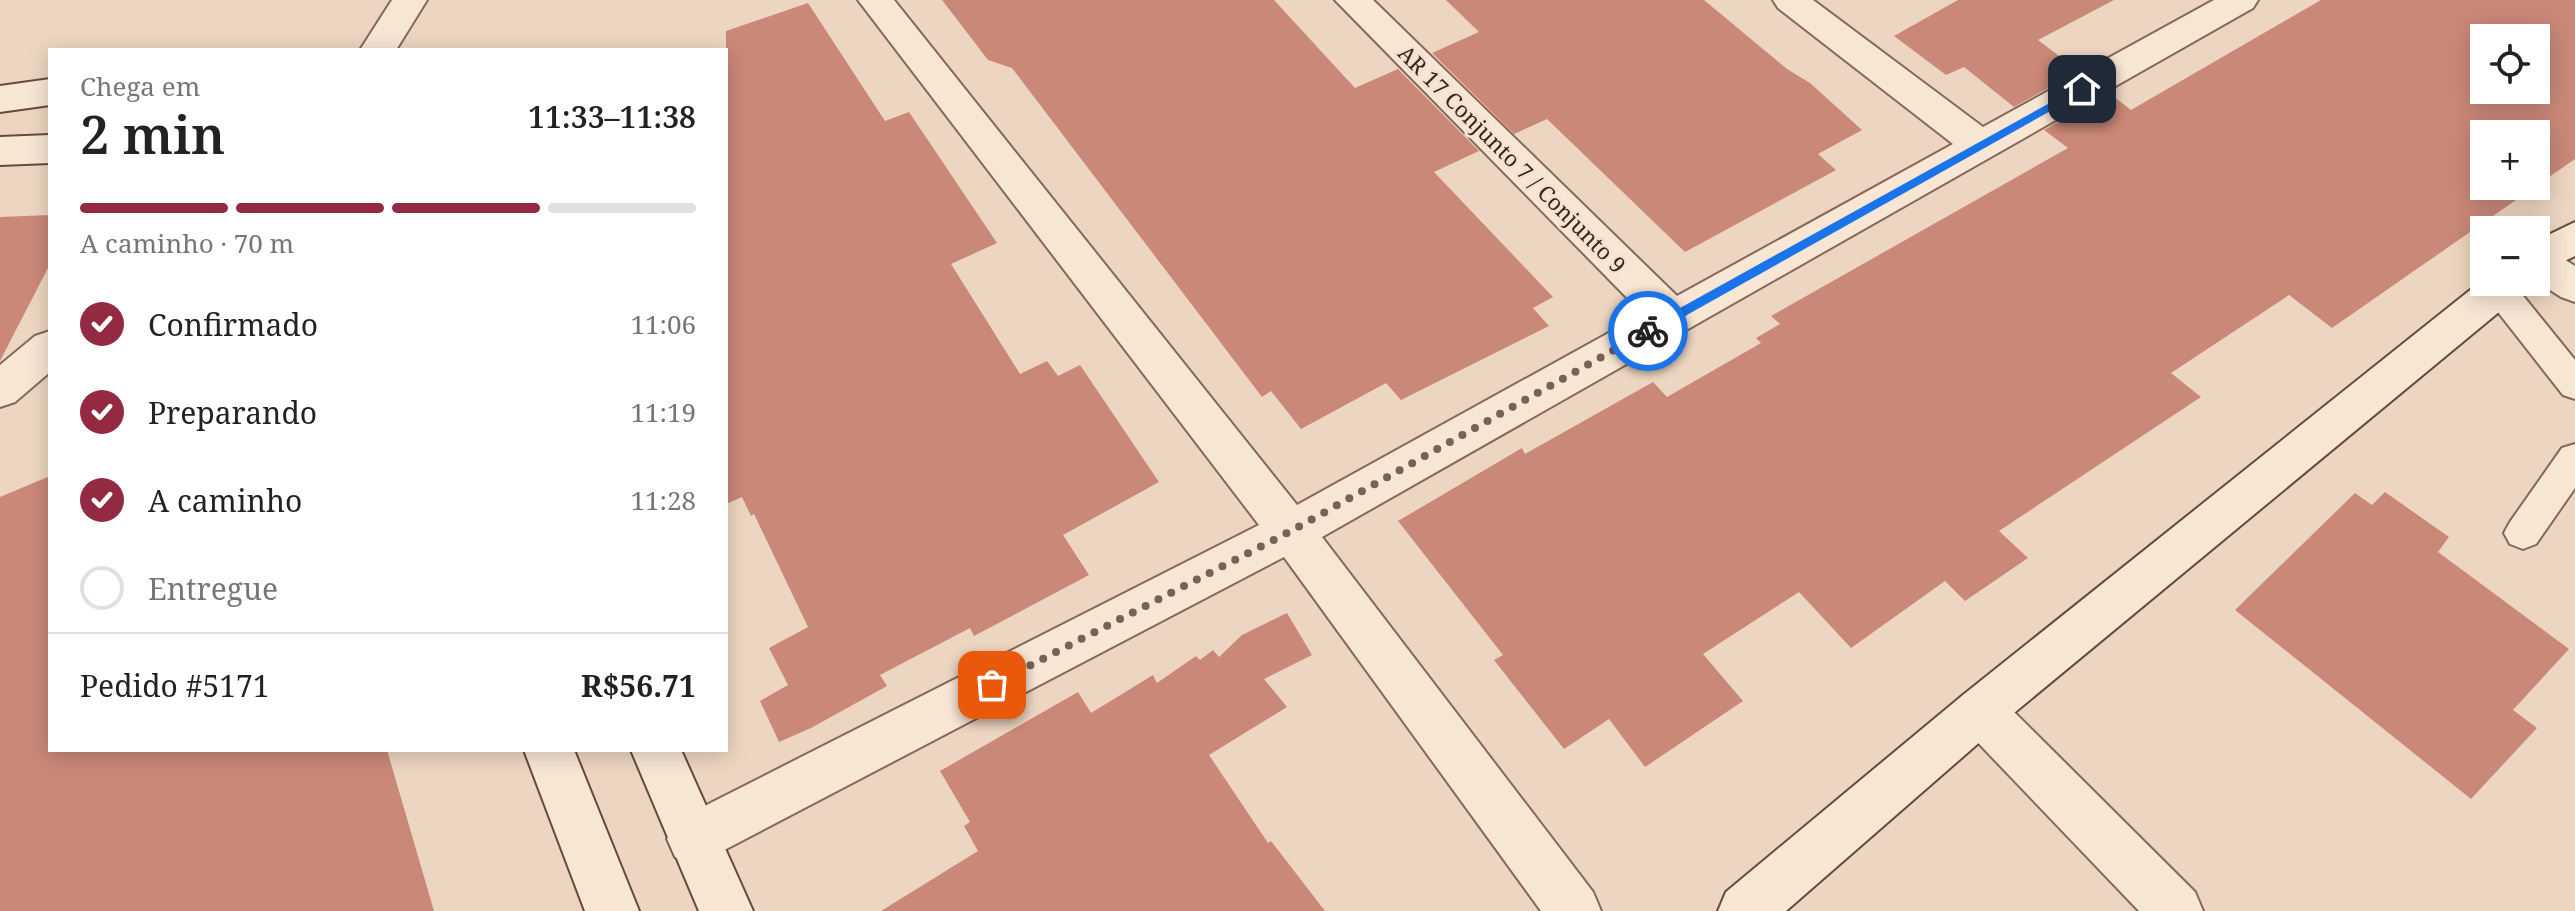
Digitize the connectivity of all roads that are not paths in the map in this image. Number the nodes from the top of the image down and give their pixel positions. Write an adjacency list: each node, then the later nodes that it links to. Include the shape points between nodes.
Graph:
1 (410, 0): 6 (street)
2 (875, 0): 23 (street)
3 (1352, 0): 18 (street, AR 17 Conjunto 7 / Conjunto 9)
4 (1790, 0): 9 (street)
5 (2234, 1): 9 (street)
6 (379, 48)
7 (48, 92): 8 (street)
8 (0, 99)
9 (1981, 145): 18 (street)
10 (48, 149): 11 (street)
11 (0, 151)
12 (2575, 237): 13 (street)
13 (2550, 252)
14 (2550, 269): 15 (street)
15 (2575, 286)
16 (2492, 296): 25 (street)
17 (2511, 296): 20 (lane)
18 (1672, 317): 23 (street)
19 (48, 350): 21 (street)
20 (2575, 385)
21 (0, 390)
22 (2575, 459): 24 (lane)
23 (1291, 531): 28 (street); 31 (street)
24 (2523, 533)
25 (1980, 711): 32 (street); 33 (street)
26 (550, 752): 29 (street)
27 (657, 752): 28 (street)
28 (693, 839): 30 (street)
29 (612, 911)
30 (726, 911)
31 (1574, 911)
32 (1745, 911)
33 (2176, 911)

